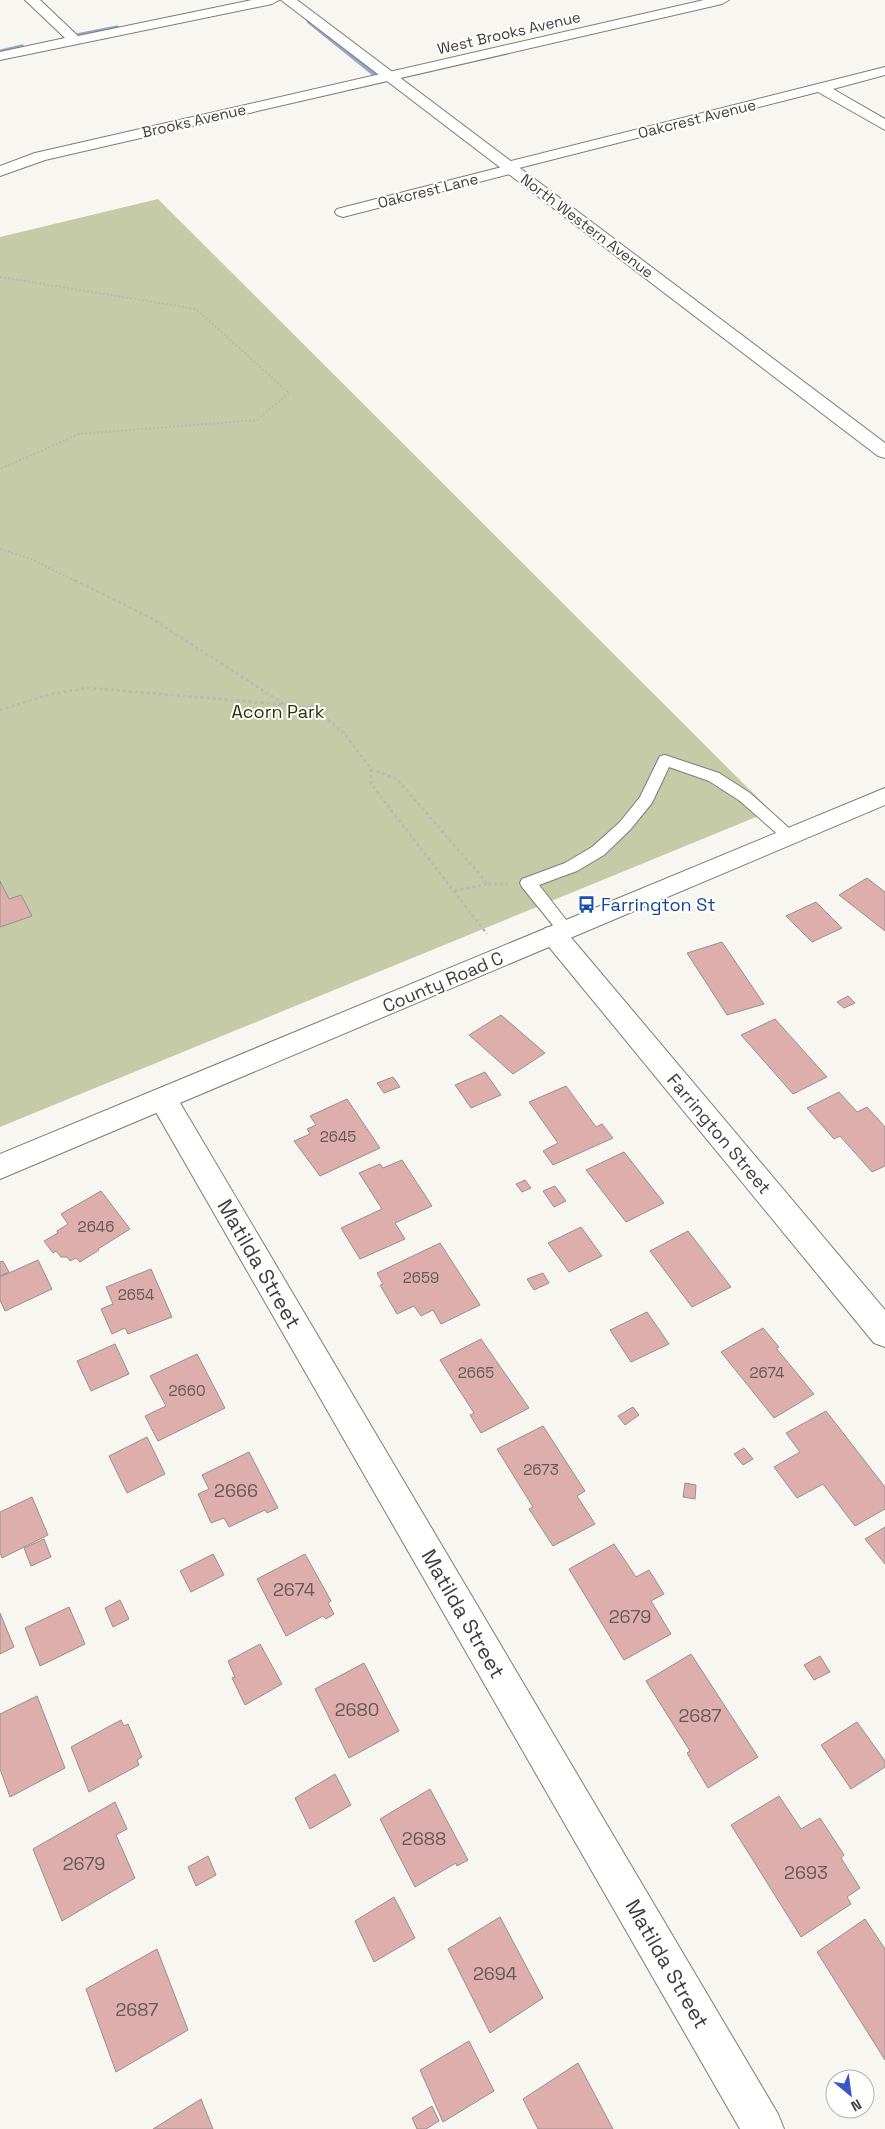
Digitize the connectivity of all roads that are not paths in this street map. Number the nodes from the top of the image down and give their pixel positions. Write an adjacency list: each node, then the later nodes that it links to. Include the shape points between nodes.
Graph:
1 (32, 0): 5 (street)
2 (272, 0): 5 (street)
3 (288, 0): 8 (street, North Western Avenue)
4 (722, 0): 8 (street, West Brooks Avenue)
5 (75, 40): 6 (street)
6 (0, 56)
7 (885, 71): 9 (street, Oakcrest Avenue)
8 (390, 76): 11 (street, North Western Avenue); 12 (street, Brooks Avenue, via 40,156)
9 (820, 87): 10 (street); 11 (street, Oakcrest Avenue)
10 (885, 125)
11 (510, 168): 13 (street, Oakcrest Lane); 14 (street, North Western Avenue)
12 (0, 171)
13 (343, 212)
14 (885, 452)
15 (885, 796): 16 (street, County Road C)
16 (790, 836): 17 (street, County Road C); 17 (lane, via 745,797 714,777 666,760 647,799 625,826 571,868 528,883)
17 (560, 933): 18 (street, County Road C); 20 (street, Farrington Street)
18 (163, 1098): 19 (street, County Road C); 21 (street, Matilda Street)
19 (0, 1167)
20 (885, 1333)
21 (763, 2129)

